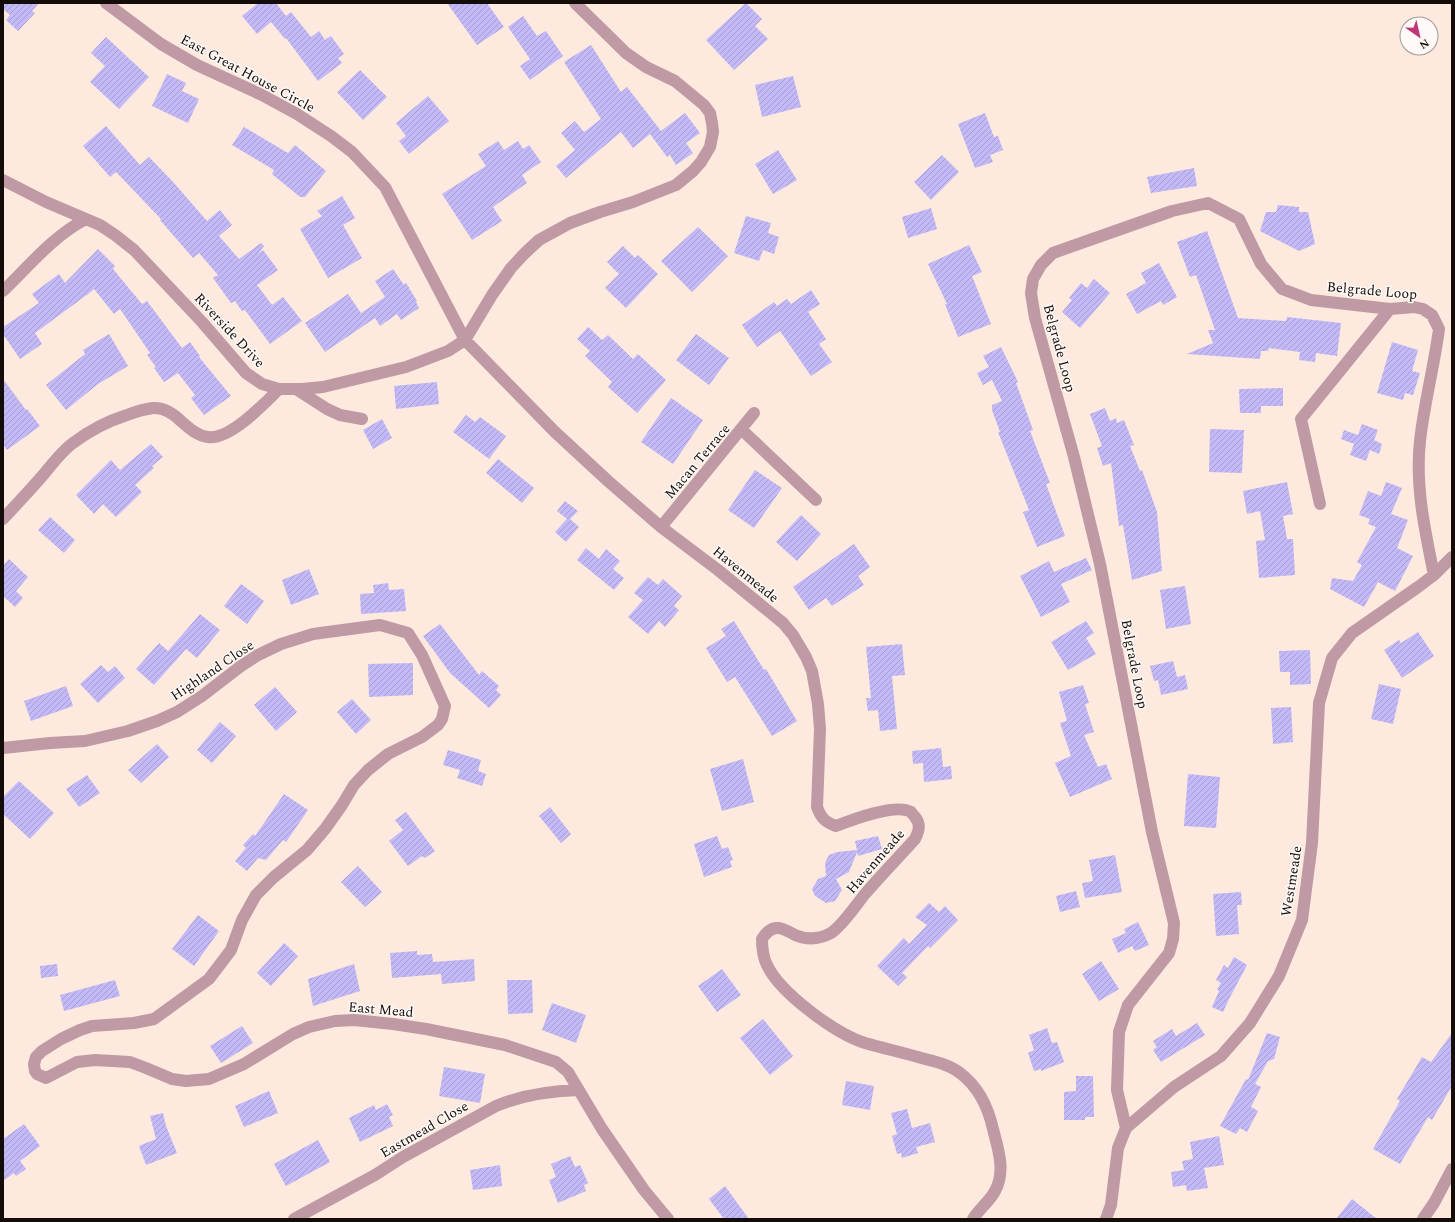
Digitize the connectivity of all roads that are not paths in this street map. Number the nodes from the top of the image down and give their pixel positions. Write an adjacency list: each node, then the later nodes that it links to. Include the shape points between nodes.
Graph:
1 (106, 3): 7 (street, East Great House Circle, via 161,44 197,65 262,94 331,136 352,152 384,187)
2 (575, 3): 7 (street, via 626,53 646,67 675,81 704,105 710,113 712,123 710,147 693,171 676,185 570,223 539,240 511,268 492,294)
3 (3, 180): 4 (street, Riverside Drive)
4 (86, 219): 5 (street, via 73,225 59,237); 8 (street, Riverside Drive, via 100,225 134,250 246,373 262,384)
5 (3, 291)
6 (1390, 309): 14 (street, via 1301,419); 18 (street, Belgrade Loop, via 1423,309 1432,315 1439,329 1420,442 1421,507); 22 (street, Belgrade Loop, via 1311,300 1282,289 1261,264 1239,219 1208,203 1172,211 1053,253 1041,265 1033,279 1031,293 1035,318 1074,457 1100,564 1152,832 1174,923 1169,953 1128,1005 1119,1032 1117,1090)
7 (465, 340): 9 (street, Riverside Drive, via 448,351 406,367 323,387); 16 (street, Havenmeade, via 555,432)
8 (279, 389): 9 (street, Riverside Drive); 15 (street, via 240,424 217,437 209,438 197,434 177,417 160,408 130,414 99,426 60,455)
9 (296, 389): 11 (street, via 340,415)
10 (754, 413): 12 (street, Macan Terrace)
11 (362, 419)
12 (742, 430): 13 (street); 16 (street, Macan Terrace)
13 (816, 500)
14 (1320, 504)
15 (3, 519)
16 (661, 527): 26 (street, Havenmeade, via 783,623 806,657 812,671 818,704 820,729 817,807 820,816 836,826 884,811 904,810 911,812 918,821 919,832 915,839 831,933 807,939 785,929 776,928 768,931 762,939 762,949 774,977 790,995 847,1035 863,1042 945,1065 959,1072 974,1086 989,1113 1000,1156 1001,1174 995,1191)
17 (1452, 557): 18 (street, Westmeade)
18 (1434, 575): 22 (street, Westmeade, via 1352,633 1332,658 1319,703 1312,843 1302,920 1279,976 1250,1023 1221,1056 1174,1087)
19 (3, 748): 20 (street, Highland Close, via 84,741 128,731 177,712 240,666 281,644 313,634 380,626 408,633 422,656 445,706 438,725 422,737 388,754 368,770 354,785 325,829 307,850 274,876 256,895 242,920 231,950 209,979 154,1019 92,1026 80,1030 42,1051)
20 (34, 1064): 21 (street, East Mead, via 35,1071 46,1078 77,1062 95,1060 130,1062 172,1079 209,1079 244,1064 287,1037 309,1027 354,1020 426,1029 505,1045 556,1062 568,1072)
21 (578, 1090): 24 (street, Eastmead Close, via 539,1094 496,1106); 25 (street, East Mead, via 644,1190)
22 (1126, 1128): 27 (street, Westmeade, via 1118,1148 1111,1205)
23 (1452, 1169): 28 (street)
24 (294, 1219)
25 (668, 1219)
26 (972, 1219)
27 (1106, 1219)
28 (1424, 1219)

